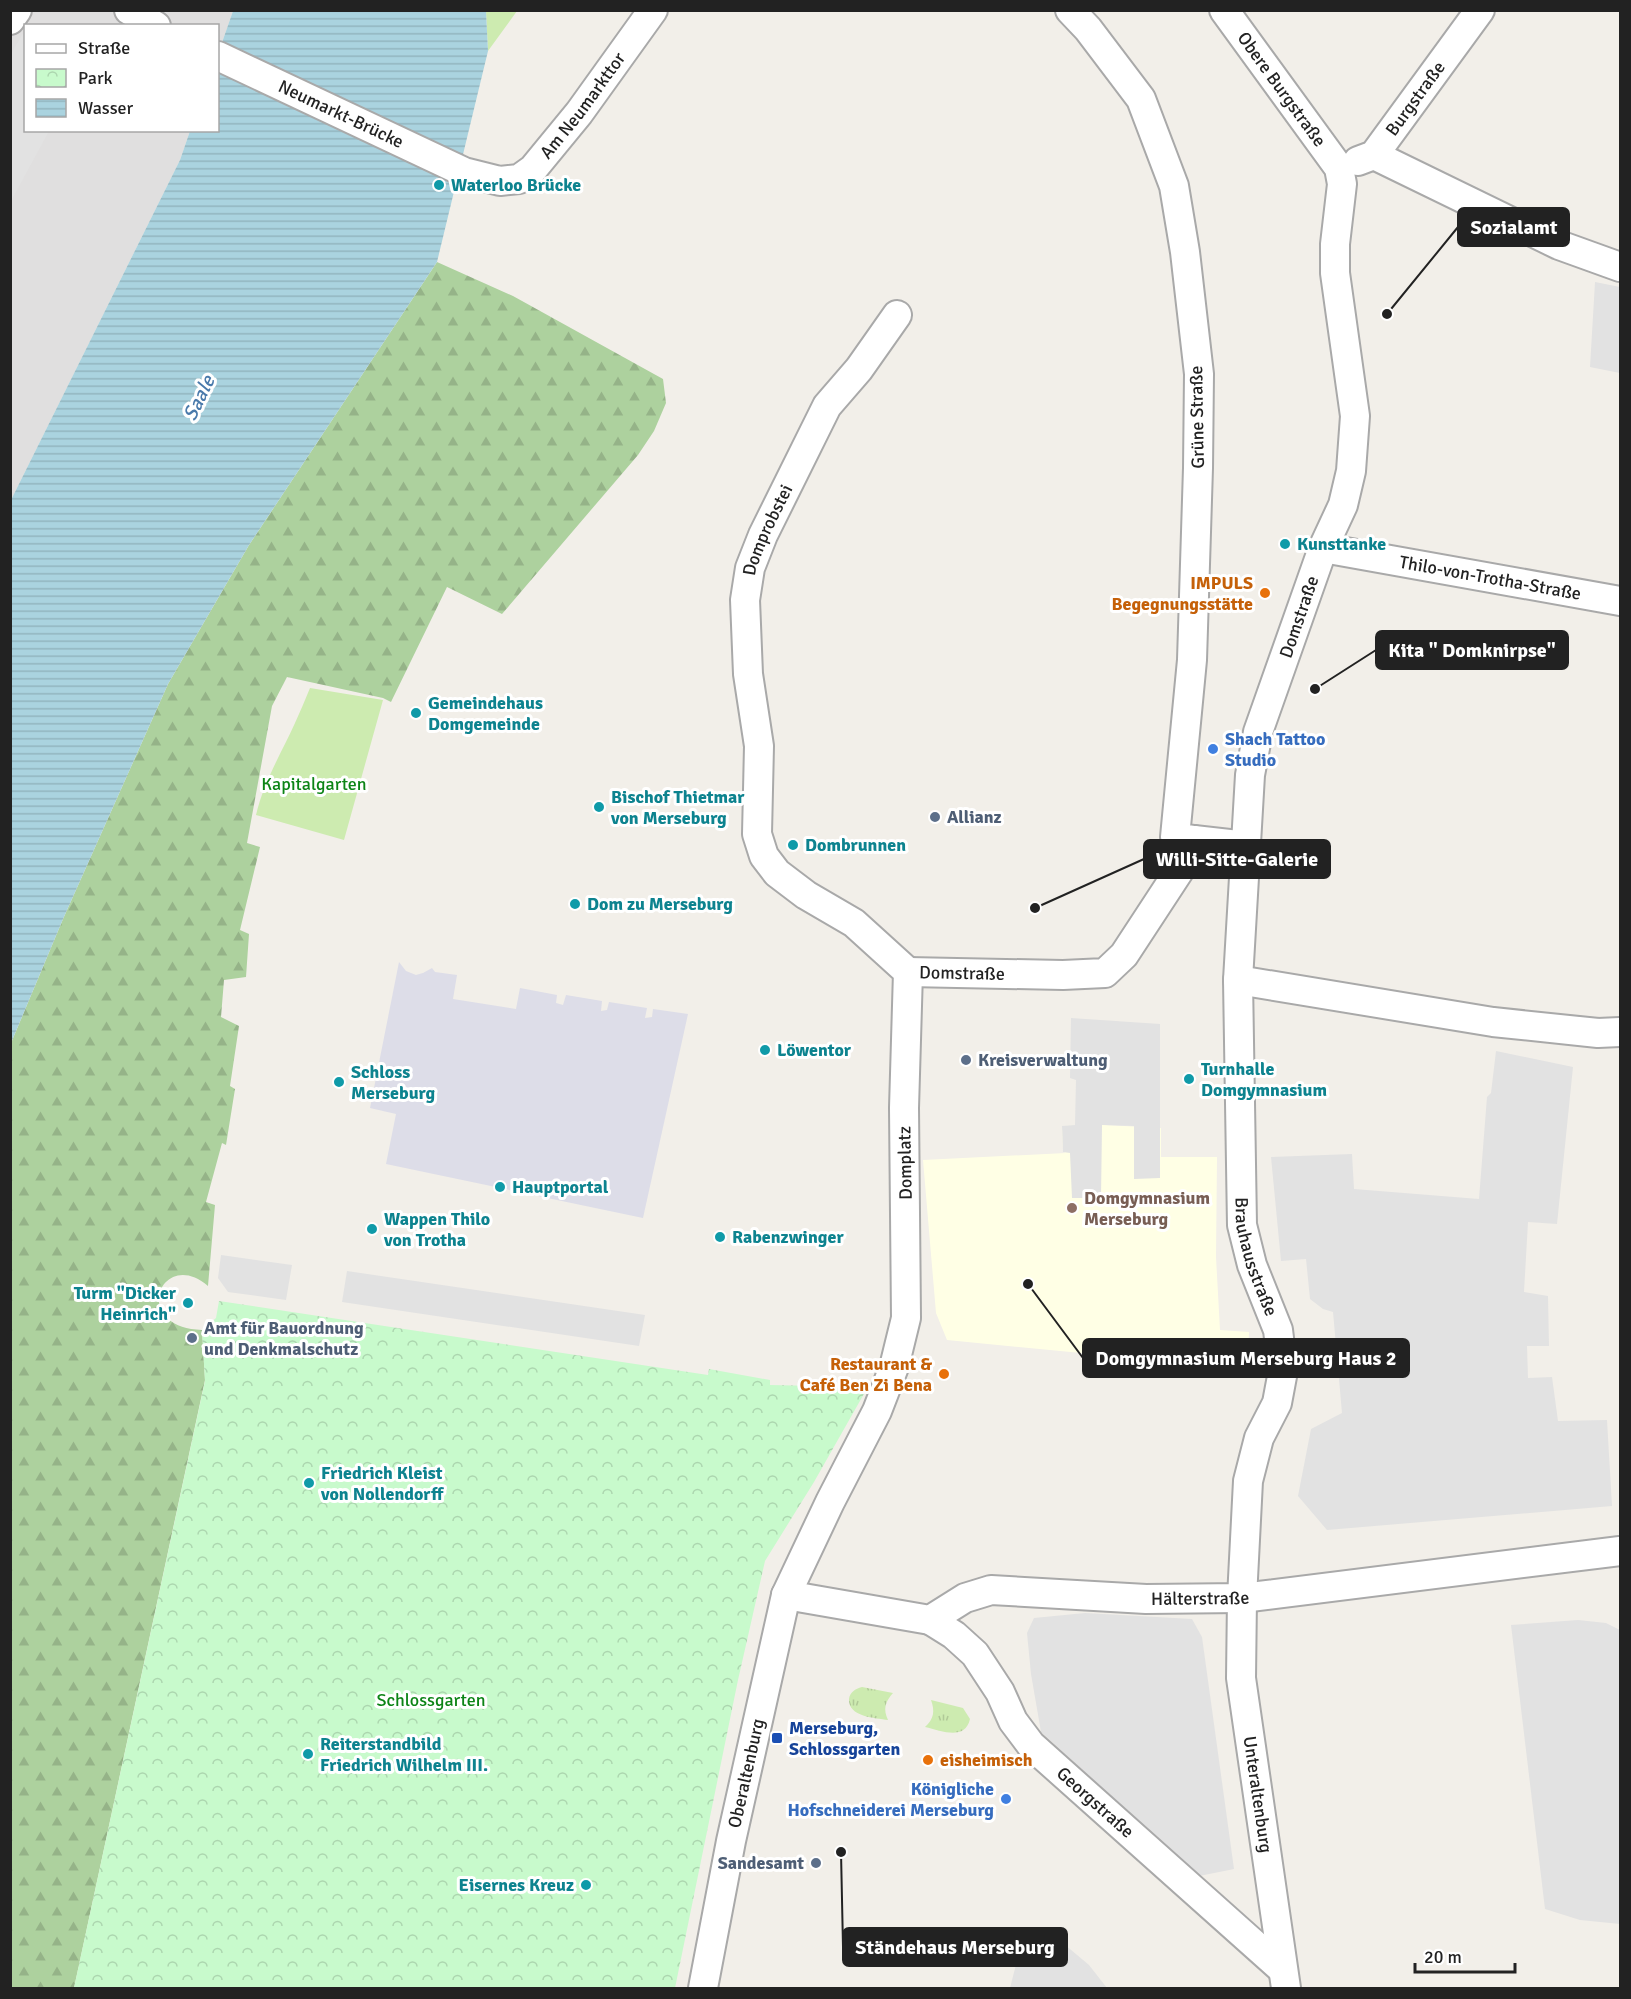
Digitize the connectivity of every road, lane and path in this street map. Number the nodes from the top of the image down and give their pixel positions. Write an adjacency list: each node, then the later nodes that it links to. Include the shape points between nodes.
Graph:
1 (16, 10): 7 (street)
2 (129, 10): 8 (street)
3 (653, 10): 12 (street, Am Neumarkttor, via 533,169 519,179 500,181)
4 (1070, 10): 18 (street, Grüne Straße, via 1140,99 1174,186 1185,252 1199,374 1192,660 1174,837)
5 (1224, 10): 11 (street, Obere Burgstraße)
6 (1480, 10): 10 (street, Burgstraße)
7 (10, 20)
8 (153, 24)
9 (219, 56): 12 (street, Neumarkt-Brücke)
10 (1374, 155): 11 (street); 13 (street, via 1559,245)
11 (1339, 168): 15 (street, Domstraße, via 1342,184 1335,273 1355,416 1352,471 1343,505)
12 (465, 172)
13 (1620, 267)
14 (897, 315): 19 (street, Domprobstei, via 827,406 763,535 750,568 745,600 748,674 759,746 757,834 764,856 777,873 854,923)
15 (1323, 548): 16 (street, Thilo-von-Trotha-Straße); 17 (street, Domstraße, via 1258,732 1250,775)
16 (1620, 601)
17 (1247, 846): 18 (street); 20 (street, Brauhausstraße)
18 (1186, 858): 19 (street, Domstraße, via 1124,955 1105,973)
19 (908, 972): 23 (street, Domplatz, via 904,1108 906,1318 894,1367 877,1411)
20 (1238, 980): 21 (street, via 1493,1023 1598,1034); 24 (street, Brauhausstraße, via 1242,1225 1252,1265 1278,1330 1282,1371 1277,1403 1259,1438 1248,1481)
21 (1620, 1032)
22 (1620, 1551): 24 (street, Hälterstraße)
23 (786, 1595): 25 (street); 27 (street, Oberaltenburg, via 731,1841)
24 (1242, 1598): 25 (street, Hälterstraße, via 1146,1599 991,1590 965,1598); 26 (street, Unteraltenburg, via 1241,1678)
25 (930, 1620): 26 (street, Georgstraße, via 975,1654 1031,1745)
26 (1284, 1978)
27 (703, 1989)

